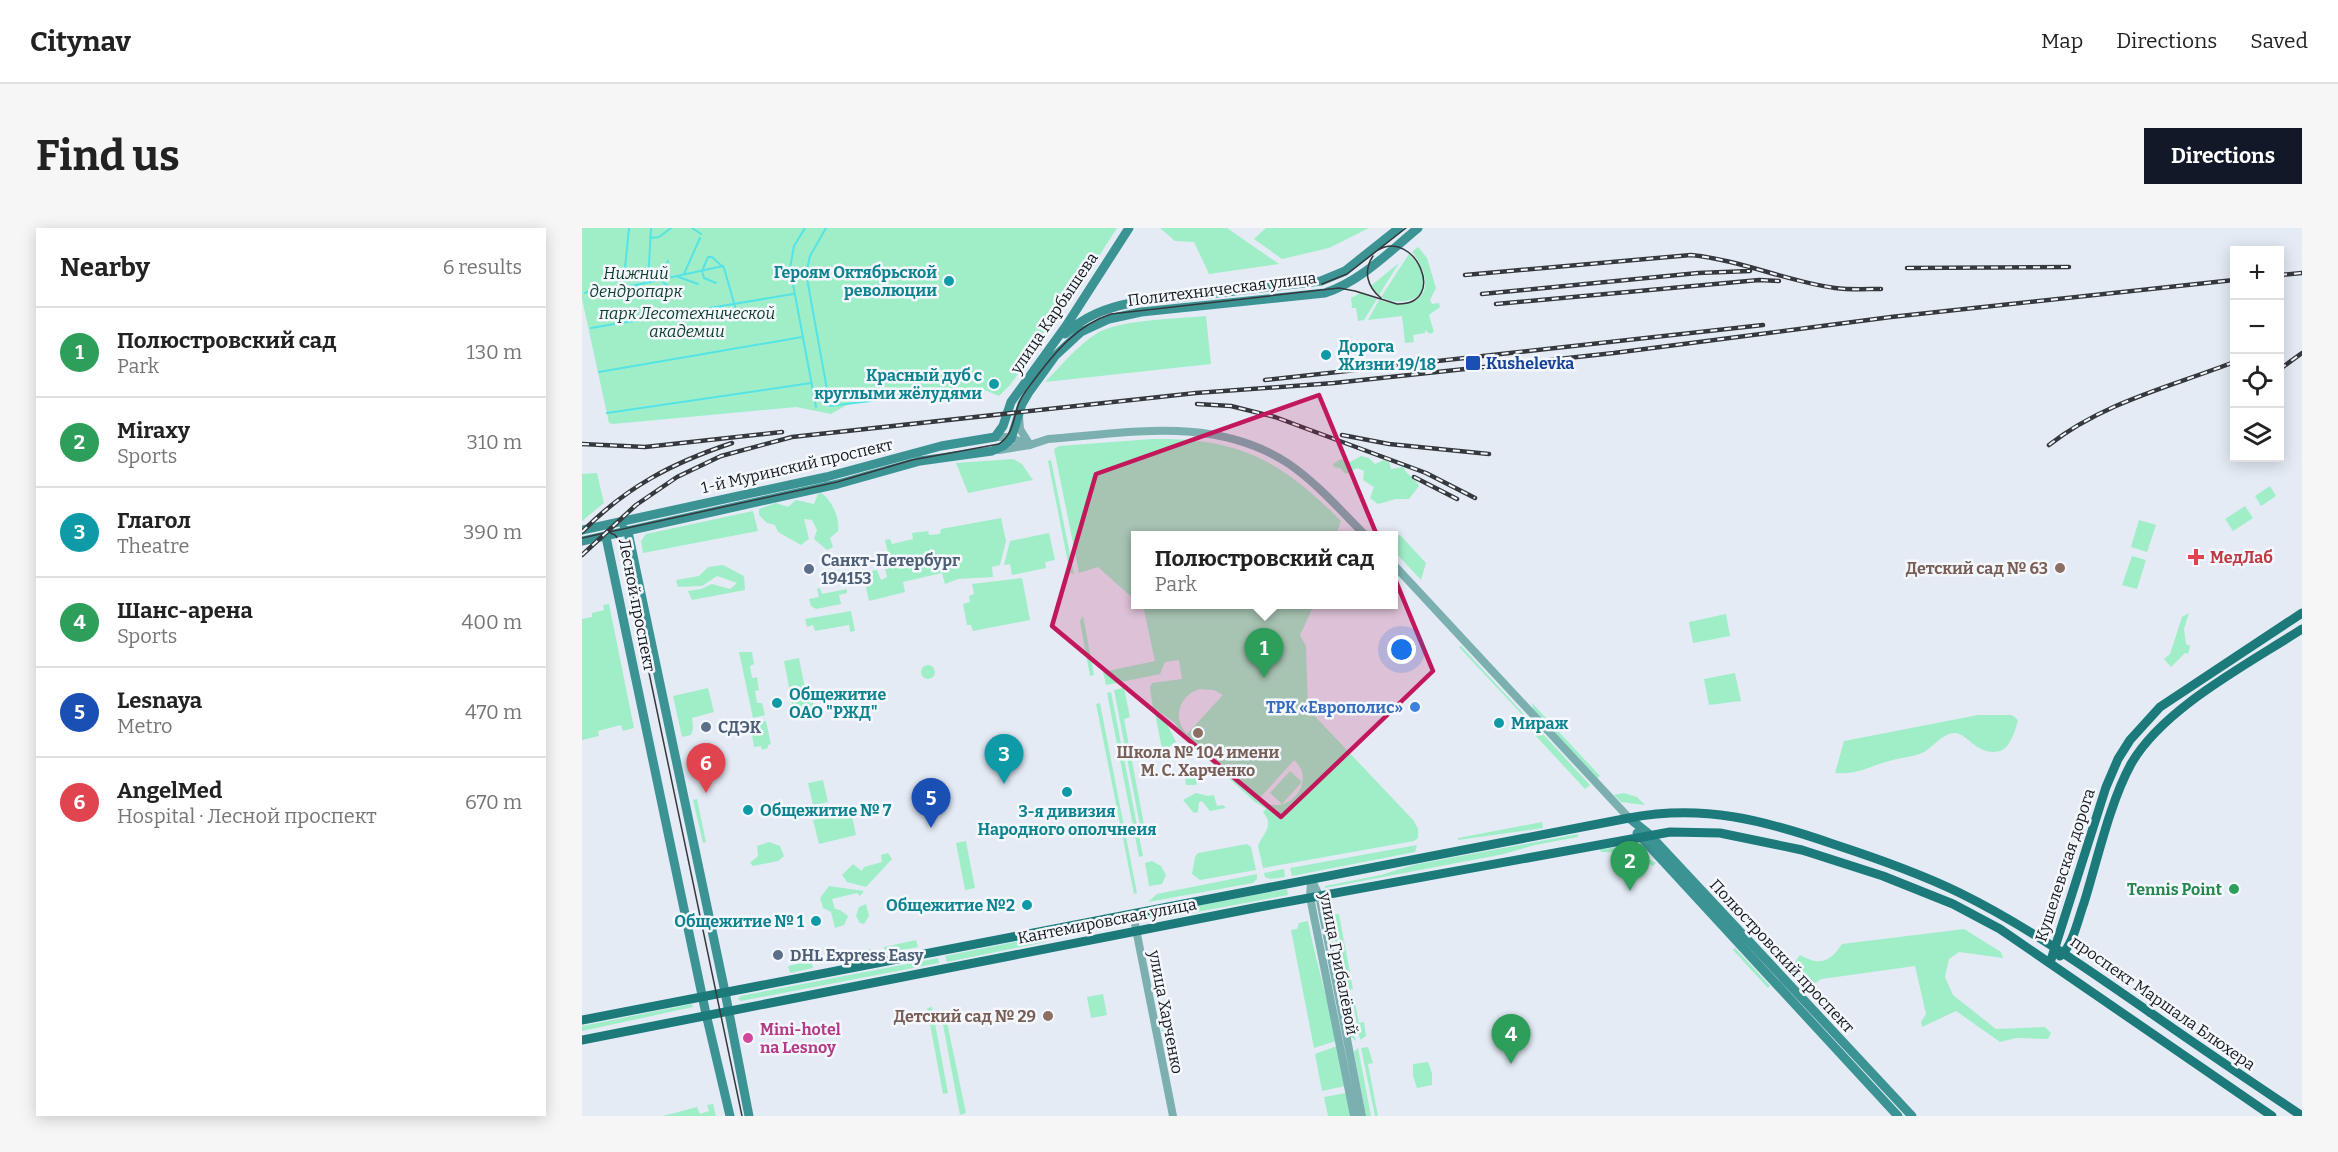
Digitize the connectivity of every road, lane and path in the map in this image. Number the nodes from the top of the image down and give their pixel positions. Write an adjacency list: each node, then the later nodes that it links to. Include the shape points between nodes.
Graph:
1 (1129, 228): 4 (main road, улица Карбышева)
2 (1399, 228): 4 (main road, Политехническая улица, via 1345,271 1321,281 1104,308 1075,325)
3 (1418, 228): 5 (main road, Политехническая улица, via 1367,271 1332,291 1141,312 1100,323 1081,332 1055,356)
4 (1048, 350): 7 (main road, улица Карбышева, via 1011,402)
5 (1018, 415): 6 (street); 8 (main road)
6 (1024, 435): 9 (street); 10 (street)
7 (995, 437): 8 (street); 12 (main road, 1-й Муринский проспект, via 941,446 826,477)
8 (1011, 439): 10 (street); 11 (main road, 1-й Муринский проспект)
9 (1048, 439): 10 (street); 14 (street, via 1169,429 1241,440 1305,476)
10 (1030, 445): 11 (street, 1-й Муринский проспект)
11 (992, 451): 15 (main road, 1-й Муринский проспект, via 920,461)
12 (615, 523): 13 (main road, 1-й Муринский проспект); 15 (main road, Лесной проспект); 16 (main road, Лесной проспект)
13 (582, 530)
14 (1361, 531)
15 (628, 532): 16 (main road, 1-й Муринский проспект); 31 (main road, Лесной проспект)
16 (606, 537): 17 (main road, 1-й Муринский проспект); 32 (main road, Лесной проспект)
17 (582, 541)
18 (1398, 569): 21 (street, Полюстровский проспект)
19 (2302, 612): 28 (main road, Кушелевская дорога, via 2160,707 2130,740 2106,787)
20 (2302, 629): 29 (main road, Кушелевская дорога, via 2181,709 2142,748 2123,781)
21 (1629, 818): 22 (main road, Полюстровский проспект); 23 (main road, Полюстровский проспект); 24 (main road, Кантемировская улица); 28 (main road, проспект Маршала Блюхера, via 1708,813 1740,817 1810,836 1947,886)
22 (1649, 834): 23 (main road, проспект Маршала Блюхера); 30 (main road, проспект Маршала Блюхера, via 1720,832 1854,867 1953,904); 43 (main road, Полюстровский проспект)
23 (1639, 836): 25 (main road, Кантемировская улица); 42 (main road, Полюстровский проспект)
24 (1311, 879): 25 (street, улица Грибалёвой); 26 (main road, Кантемировская улица)
25 (1315, 896): 27 (main road, Кантемировская улица); 40 (street, улица Грибалёвой); 41 (street, улица Грибалёвой)
26 (1133, 914): 27 (street, улица Харченко); 31 (main road, Кантемировская улица)
27 (1136, 930): 33 (main road, Кантемировская улица); 39 (street, улица Харченко)
28 (2054, 946): 29 (main road, проспект Маршала Блюхера); 30 (main road, Кушелевская дорога)
29 (2064, 952): 30 (main road, Кушелевская дорога); 45 (main road, проспект Маршала Блюхера)
30 (2050, 963): 44 (main road, проспект Маршала Блюхера)
31 (725, 992): 32 (main road, Кантемировская улица); 33 (main road, Лесной проспект)
32 (702, 996): 34 (main road, Лесной проспект); 35 (main road, Кантемировская улица)
33 (728, 1009): 34 (main road, Кантемировская улица); 38 (main road, Лесной проспект)
34 (706, 1014): 36 (main road, Кантемировская улица); 37 (main road, Лесной проспект)
35 (582, 1020)
36 (582, 1040)
37 (730, 1116)
38 (749, 1116)
39 (1173, 1116)
40 (1354, 1116)
41 (1362, 1116)
42 (1898, 1116)
43 (1912, 1116)
44 (2272, 1116)
45 (2302, 1116)

